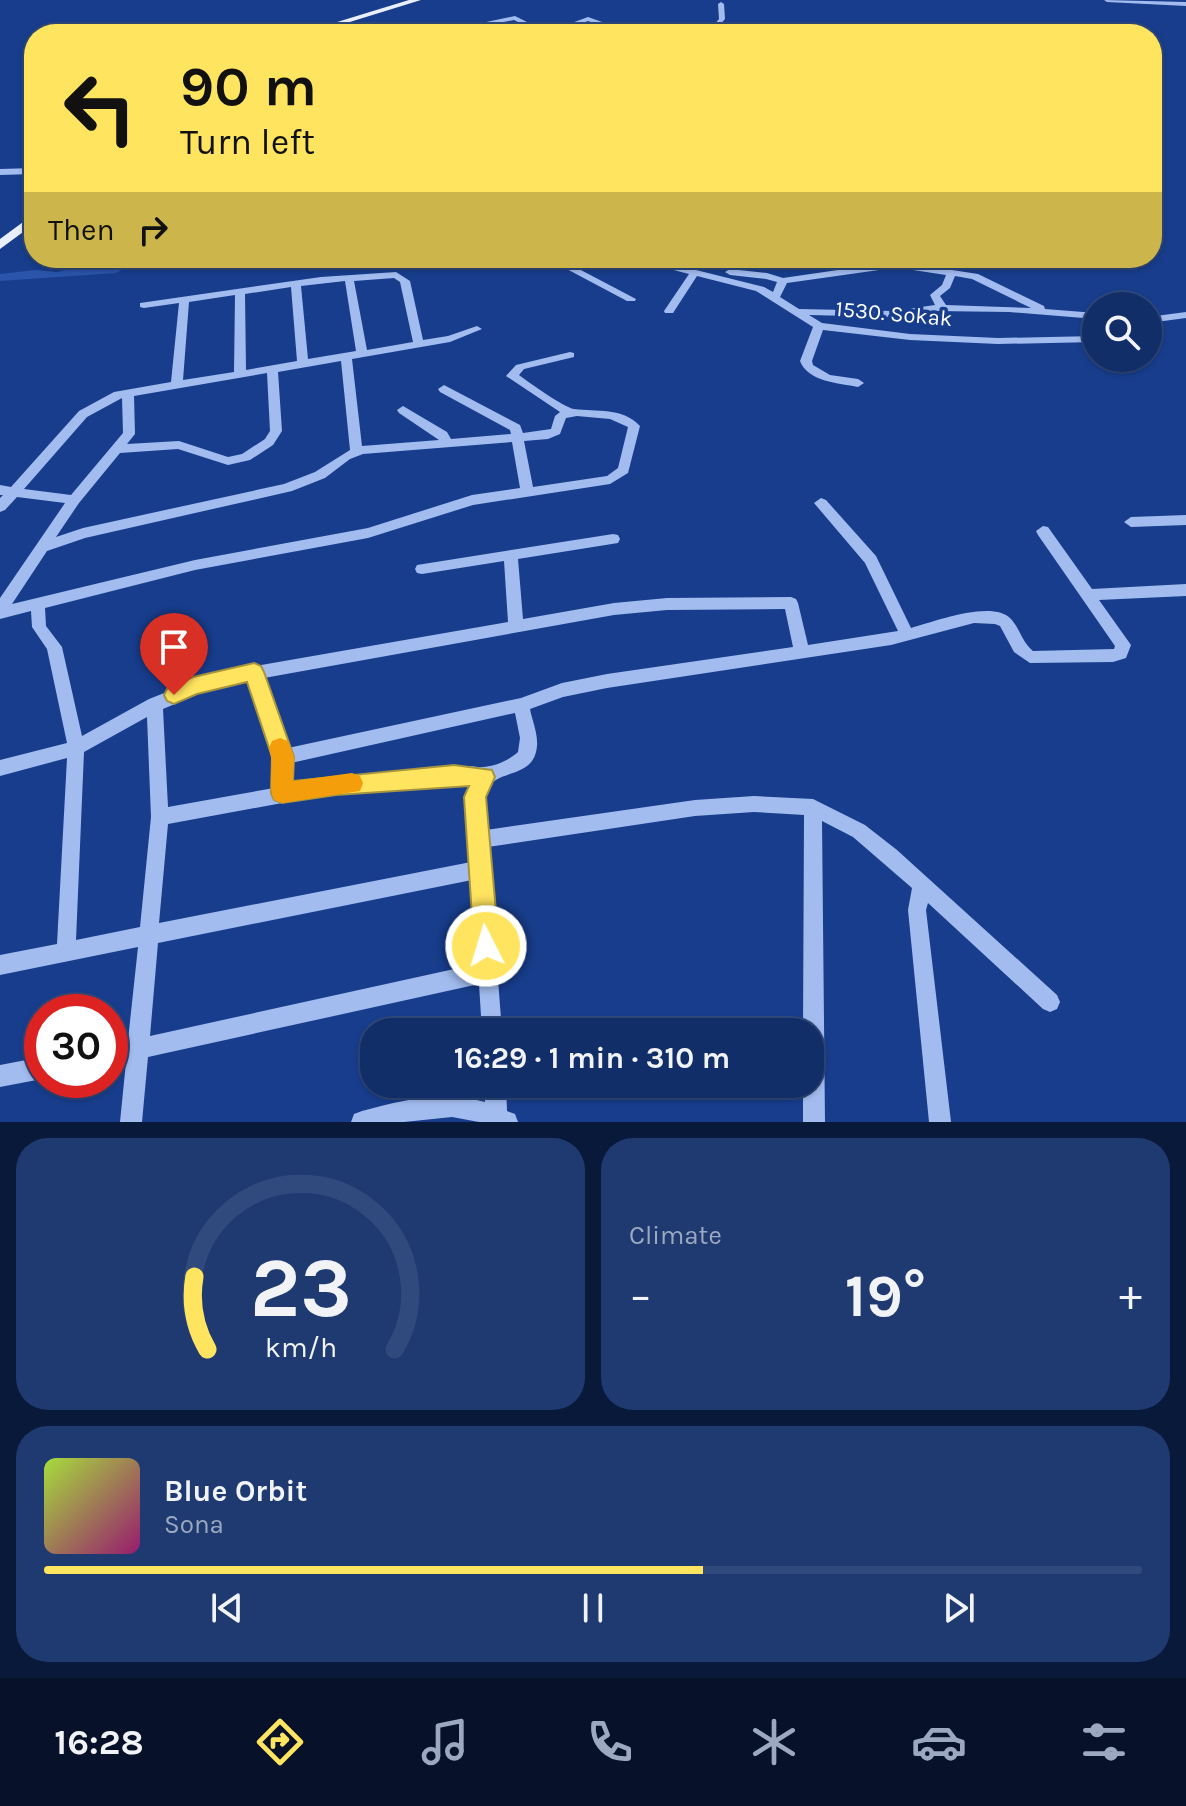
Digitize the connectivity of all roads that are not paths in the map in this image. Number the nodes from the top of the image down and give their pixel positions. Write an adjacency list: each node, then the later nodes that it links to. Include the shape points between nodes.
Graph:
1 (417, 0): 5 (main road)
2 (1107, 0): 4 (street)
3 (721, 4): 10 (street)
4 (1186, 4)
5 (336, 24)
6 (484, 24): 7 (street, via 515,18)
7 (527, 24)
8 (575, 24): 9 (street, via 588,19)
9 (603, 24)
10 (718, 24)
11 (24, 171): 12 (street)
12 (0, 172)
13 (24, 226): 14 (main road)
14 (0, 245)
15 (571, 268): 28 (street)
16 (678, 268): 20 (street, 1530. Sokak)
17 (731, 268): 22 (street)
18 (872, 268): 24 (street)
19 (912, 268): 21 (street)
20 (695, 272): 22 (street, 1530. Sokak); 33 (street)
21 (951, 274): 31 (street, via 935,295); 32 (street, via 974,276)
22 (729, 276): 24 (street); 27 (street, 1530. Sokak)
23 (349, 278): 25 (street); 41 (street, via 403,278); 42 (street)
24 (783, 281): 27 (street)
25 (296, 284): 26 (street); 45 (street)
26 (240, 292): 29 (street); 47 (street)
27 (776, 296): 34 (street, 1530. Sokak)
28 (631, 299)
29 (184, 300): 30 (street); 49 (street)
30 (144, 305)
31 (942, 308): 32 (street); 34 (street, via 893,314)
32 (1044, 310): 35 (street)
33 (669, 311)
34 (800, 312): 38 (street, 1530. Sokak)
35 (1082, 314)
36 (1186, 315): 37 (street)
37 (1162, 318)
38 (819, 326): 40 (street, 1530. Sokak, via 910,337); 48 (street, via 808,367 827,378)
39 (477, 329): 41 (street)
40 (1082, 339)
41 (419, 345): 42 (street)
42 (362, 353): 44 (street)
43 (570, 355): 53 (street, via 520,367 512,376)
44 (346, 356): 45 (street); 57 (street)
45 (303, 362): 46 (street)
46 (272, 369): 47 (street); 56 (street, via 276,431 246,457 228,461 179,445)
47 (240, 376): 49 (street)
48 (858, 383)
49 (177, 385): 51 (street)
50 (444, 389): 54 (street, via 514,426)
51 (128, 392): 56 (street, via 131,424); 58 (street, via 83,414)
52 (403, 410): 55 (street)
53 (568, 412): 54 (street, via 551,434); 59 (street, via 631,422 635,429 624,470 610,480)
54 (518, 438): 55 (street); 59 (street)
55 (447, 443): 57 (street)
56 (118, 449): 60 (street)
57 (356, 451): 67 (street, via 320,475 287,488)
58 (6, 491): 60 (street); 62 (street)
59 (527, 491): 72 (street, via 436,510 355,536 195,565)
60 (74, 500): 67 (street)
61 (821, 503): 75 (street, via 871,560)
62 (0, 507)
63 (1186, 520): 64 (street)
64 (1131, 522)
65 (1043, 531): 71 (street)
66 (613, 539): 68 (street)
67 (43, 547): 73 (street)
68 (511, 555): 69 (street); 74 (street)
69 (422, 569)
70 (1186, 590): 71 (street)
71 (1087, 595): 75 (street, via 1123,645 1118,656 1030,657 1008,625 992,617)
72 (38, 604): 73 (street); 80 (street, via 39,627 54,647)
73 (0, 611)
74 (516, 626): 76 (street, via 649,605 791,603); 77 (street)
75 (907, 635): 76 (street)
76 (802, 651): 79 (street, via 607,681)
77 (254, 672): 78 (street, via 193,686); 81 (street)
78 (155, 704): 80 (street); 86 (street)
79 (521, 705): 81 (street); 83 (street, via 527,753 517,764)
80 (76, 748): 82 (street); 91 (street)
81 (283, 757): 84 (street)
82 (0, 768)
83 (484, 777): 84 (street, via 454,775); 87 (street, via 475,797)
84 (282, 793): 86 (street)
85 (813, 807): 87 (street, via 695,808); 89 (street, via 859,831); 104 (street)
86 (160, 817): 90 (street)
87 (478, 840): 88 (street)
88 (480, 869): 90 (street); 93 (street)
89 (922, 885): 94 (street); 105 (street, via 917,910)
90 (151, 935): 91 (street); 96 (street)
91 (66, 952): 92 (street)
92 (0, 965)
93 (488, 972): 95 (street); 96 (street)
94 (1050, 1002)
95 (491, 1018)
96 (138, 1050): 97 (street); 102 (street)
97 (128, 1052)
98 (24, 1071): 99 (street)
99 (0, 1076)
100 (498, 1098): 101 (street)
101 (502, 1119): 103 (street, via 476,1108 441,1105)
102 (131, 1122)
103 (362, 1122)
104 (814, 1122)
105 (940, 1122)

